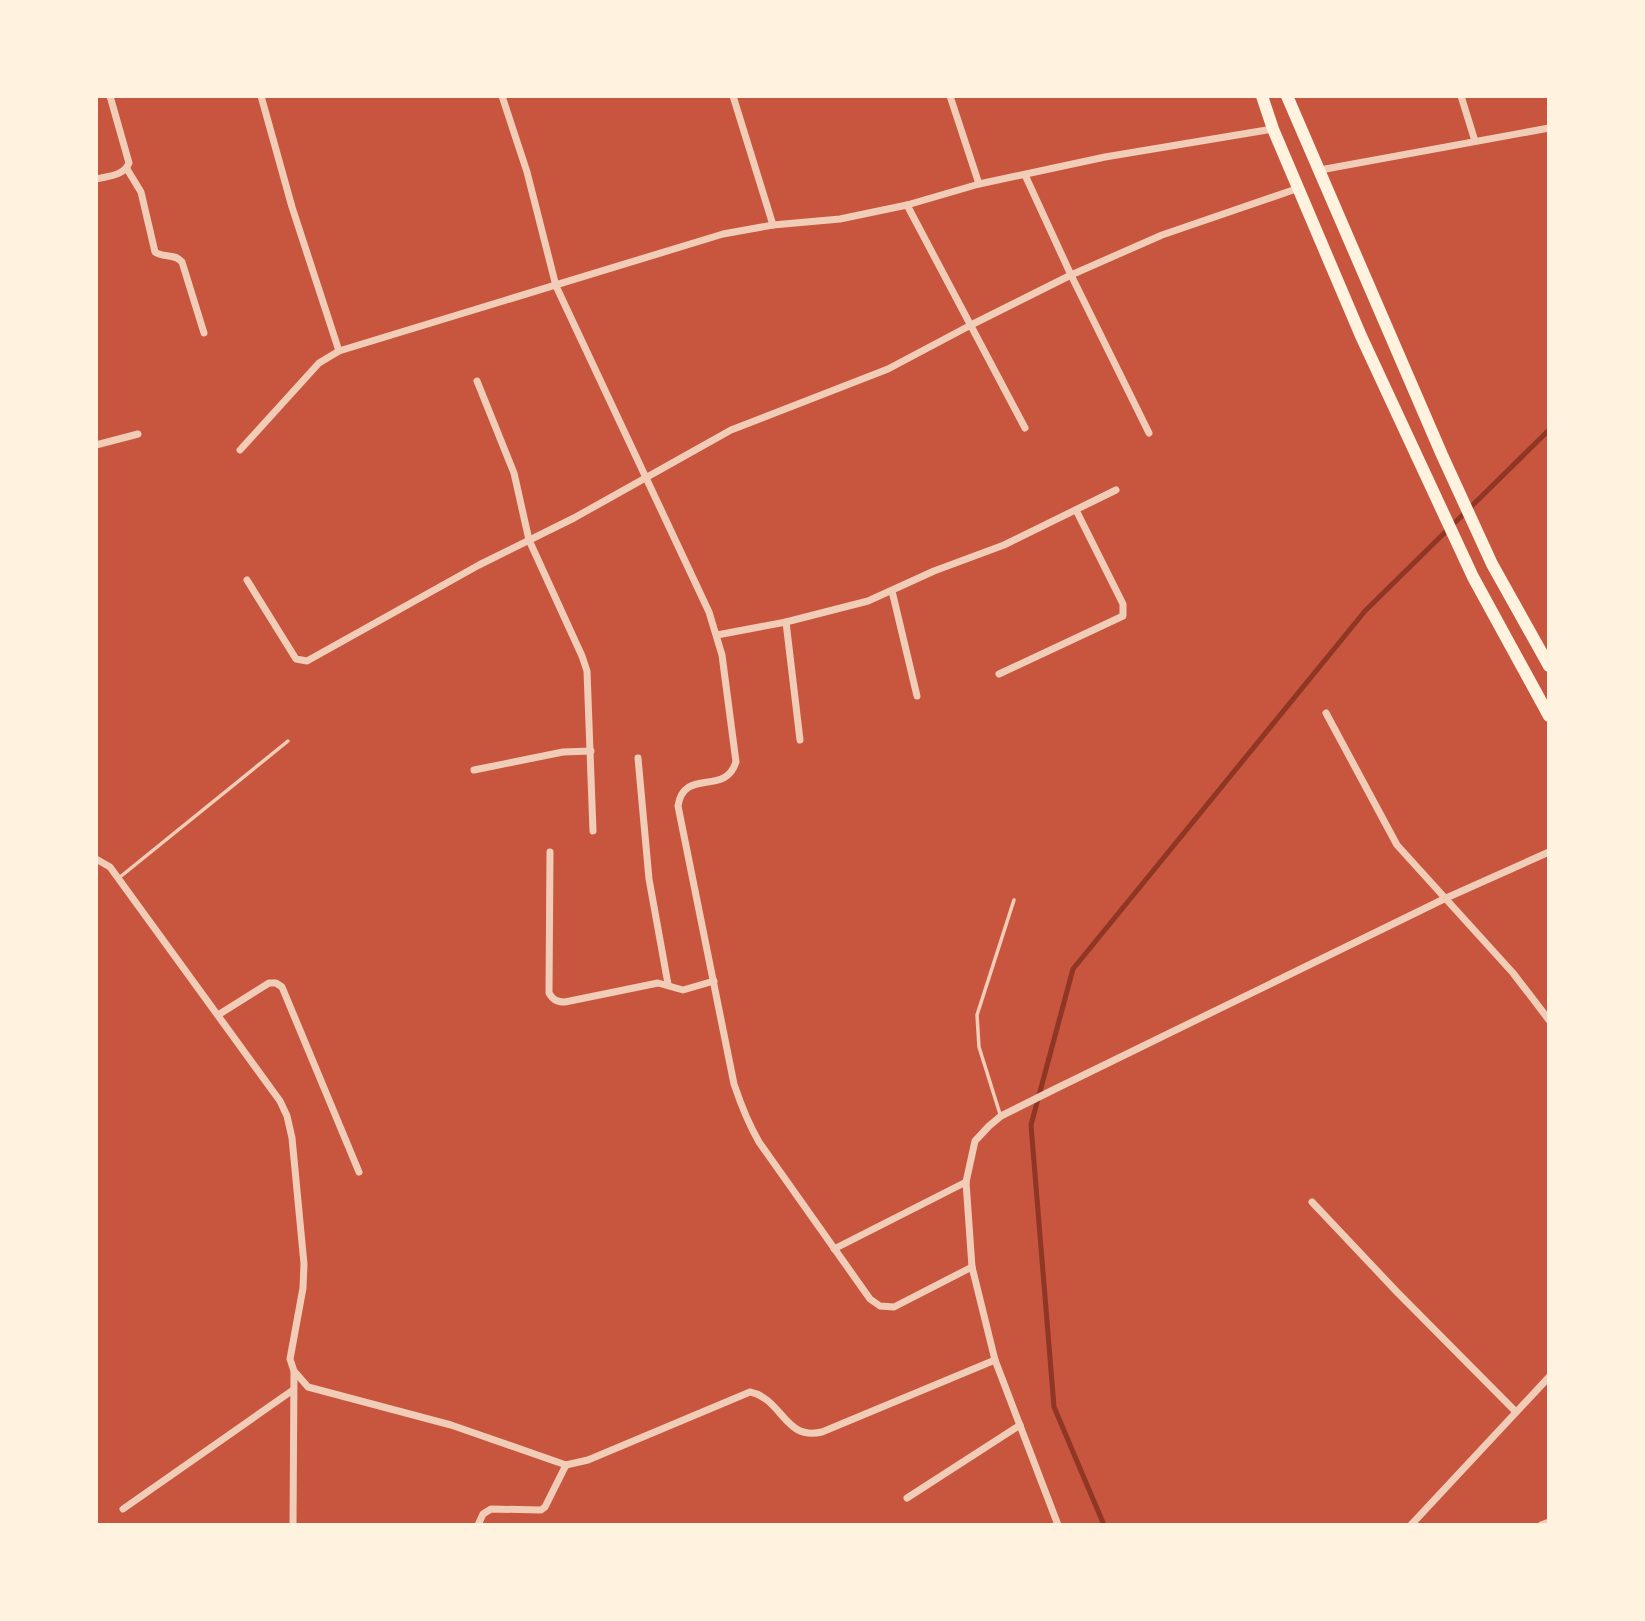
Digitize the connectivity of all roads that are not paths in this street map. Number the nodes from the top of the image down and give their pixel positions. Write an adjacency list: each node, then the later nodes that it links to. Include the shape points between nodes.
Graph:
1 (110, 96): 12 (street, via 128,157)
2 (261, 96): 24 (street)
3 (502, 96): 21 (street, via 527,172)
4 (733, 96): 19 (street)
5 (950, 96): 16 (street)
6 (1262, 96): 10 (main road)
7 (1287, 96): 13 (main road)
8 (1461, 96): 11 (street)
9 (1549, 128): 11 (street)
10 (1273, 129): 14 (street); 17 (main road)
11 (1475, 141): 13 (street)
12 (127, 169): 15 (street); 23 (street, via 141,192 155,252 176,256 182,262)
13 (1320, 170): 39 (main road, via 1492,564)
14 (1025, 175): 16 (street); 20 (street)
15 (96, 179)
16 (979, 184): 18 (street)
17 (1299, 188): 20 (street, via 1189,225); 43 (main road, via 1361,336 1473,578)
18 (907, 205): 19 (street, via 841,219); 22 (street)
19 (773, 225): 21 (street, via 699,240)
20 (1071, 275): 22 (street); 27 (street)
21 (555, 286): 24 (street); 31 (street)
22 (971, 324): 26 (street); 31 (street, via 888,369 731,430)
23 (204, 333)
24 (339, 351): 30 (street, via 319,363)
25 (478, 381): 34 (street, via 514,473)
26 (1025, 428)
27 (1149, 433)
28 (138, 434): 29 (street)
29 (96, 445)
30 (240, 450)
31 (644, 477): 34 (street); 38 (street)
32 (1116, 490): 33 (street)
33 (1076, 510): 36 (street); 40 (street, via 1123,604 1123,617)
34 (529, 540): 35 (street, via 307,661 296,659); 46 (street, via 587,671)
35 (247, 580)
36 (892, 591): 37 (street); 41 (street)
37 (786, 622): 38 (street); 44 (street)
38 (717, 635): 56 (street, via 736,762 724,779 685,788 678,806)
39 (1549, 666)
40 (999, 674)
41 (917, 696)
42 (1326, 713): 54 (street, via 1396,845)
43 (1549, 716)
44 (800, 740)
45 (288, 741): 53 (lane)
46 (591, 751): 48 (street, via 563,752); 49 (street)
47 (638, 758): 57 (street, via 649,879)
48 (474, 770)
49 (593, 831)
50 (550, 852): 57 (street, via 552,998 565,1002 658,983)
51 (1549, 852): 54 (street)
52 (96, 859): 53 (street)
53 (118, 878): 58 (street)
54 (1444, 899): 59 (street, via 1513,972); 60 (street)
55 (1014, 900): 60 (lane, via 977,1015 979,1047)
56 (713, 981): 57 (street, via 683,990); 64 (street, via 734,1084 749,1125)
57 (668, 985)
58 (218, 1015): 61 (street, via 269,983 282,987); 67 (street, via 287,1116 304,1265 290,1359)
59 (1549, 1020)
60 (1001, 1116): 62 (street, via 975,1141)
61 (359, 1172)
62 (966, 1182): 64 (street); 65 (street)
63 (1312, 1202): 70 (street)
64 (834, 1248): 65 (street, via 870,1299 888,1308)
65 (972, 1266): 66 (street)
66 (995, 1360): 71 (street); 72 (street, via 822,1432 794,1429 769,1400 750,1392)
67 (293, 1371): 69 (street); 72 (street, via 308,1387 321,1392 451,1425)
68 (1549, 1377): 70 (street)
69 (293, 1390): 74 (street); 76 (street)
70 (1516, 1412): 79 (street)
71 (1020, 1425): 73 (street); 78 (street)
72 (566, 1465): 77 (street, via 541,1510 491,1509)
73 (907, 1498)
74 (123, 1509)
75 (1549, 1522): 80 (street)
76 (293, 1525)
77 (478, 1525)
78 (1058, 1525)
79 (1411, 1525)
80 (1541, 1525)

